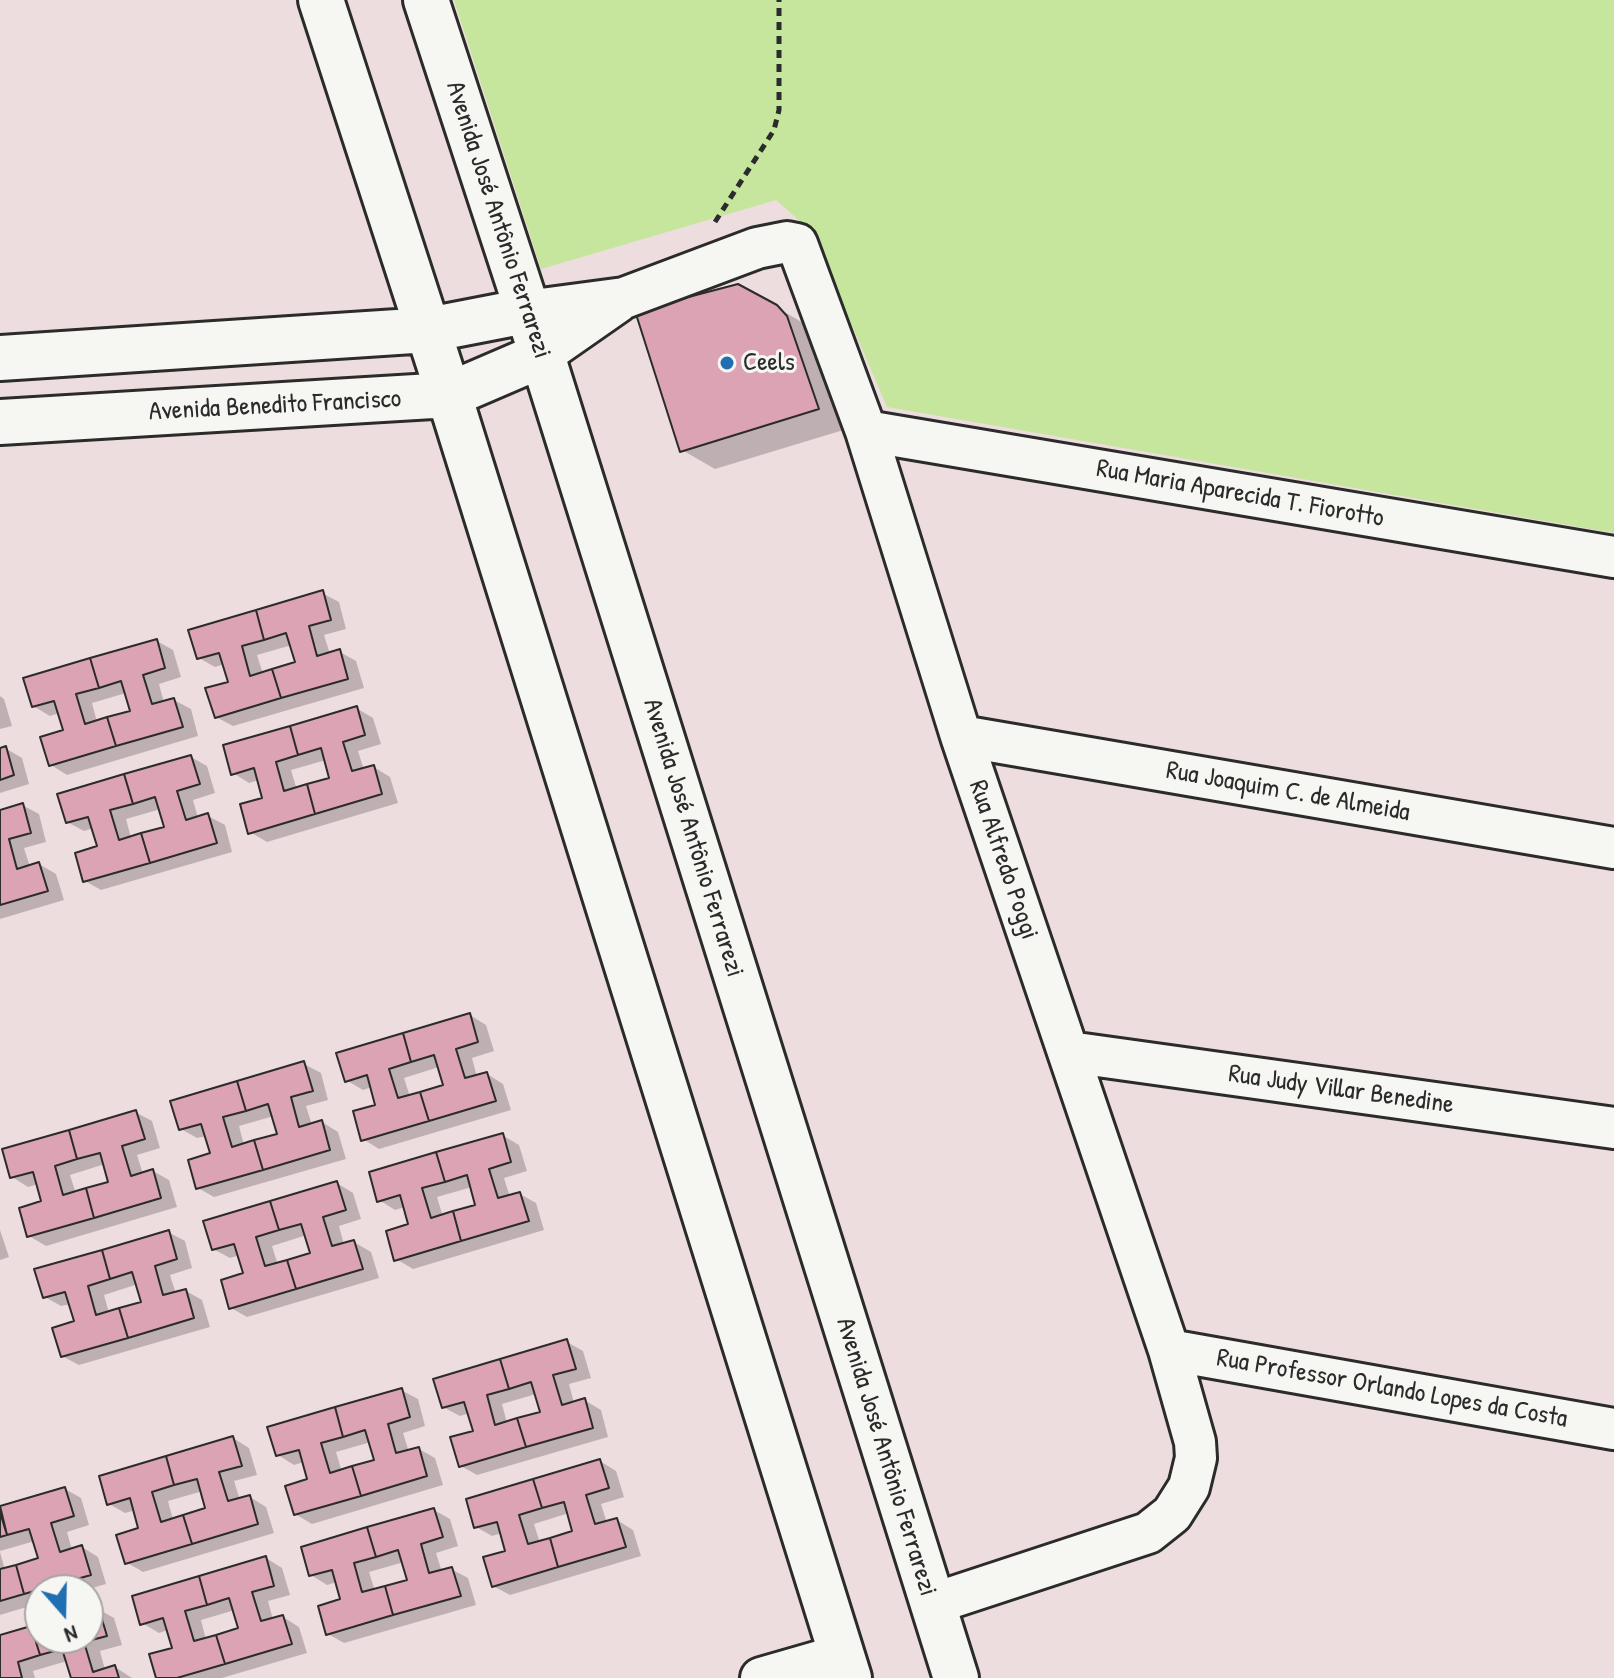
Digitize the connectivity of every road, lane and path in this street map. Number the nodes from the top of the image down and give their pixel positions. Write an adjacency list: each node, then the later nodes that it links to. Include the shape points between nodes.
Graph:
1 (321, 0): 7 (street)
2 (426, 0): 6 (street, Avenida José Antônio Ferrarezi)
3 (779, 0): 4 (path, via 779,110 774,130)
4 (714, 224)
5 (624, 298): 6 (street); 8 (street); 12 (street, Rua Alfredo Poggi, via 757,248 797,244)
6 (526, 311): 7 (street); 8 (street, Avenida José Antônio Ferrarezi)
7 (428, 330): 9 (street); 10 (street)
8 (542, 355): 10 (street, Avenida Benedito Francisco); 20 (street, Avenida José Antônio Ferrarezi)
9 (0, 358)
10 (449, 395): 11 (street, Avenida Benedito Francisco); 21 (street)
11 (0, 422)
12 (866, 431): 13 (street, Rua Maria Aparecida T. Fiorotto); 14 (street, Rua Alfredo Poggi)
13 (1614, 557)
14 (961, 736): 15 (street, Rua Joaquim C. de Almeida); 16 (street, Rua Alfredo Poggi)
15 (1614, 848)
16 (1069, 1052): 17 (street, Rua Judy Villar Benedine); 18 (street, Rua Alfredo Poggi)
17 (1614, 1128)
18 (1169, 1350): 19 (street, Rua Professor Orlando Lopes da Costa); 20 (street, Rua Alfredo Poggi, via 1195,1442 1189,1487 1172,1514 1148,1533)
19 (1614, 1429)
20 (932, 1604): 23 (street, Avenida José Antônio Ferrarezi)
21 (845, 1667): 22 (street)
22 (761, 1678)
23 (956, 1678)

